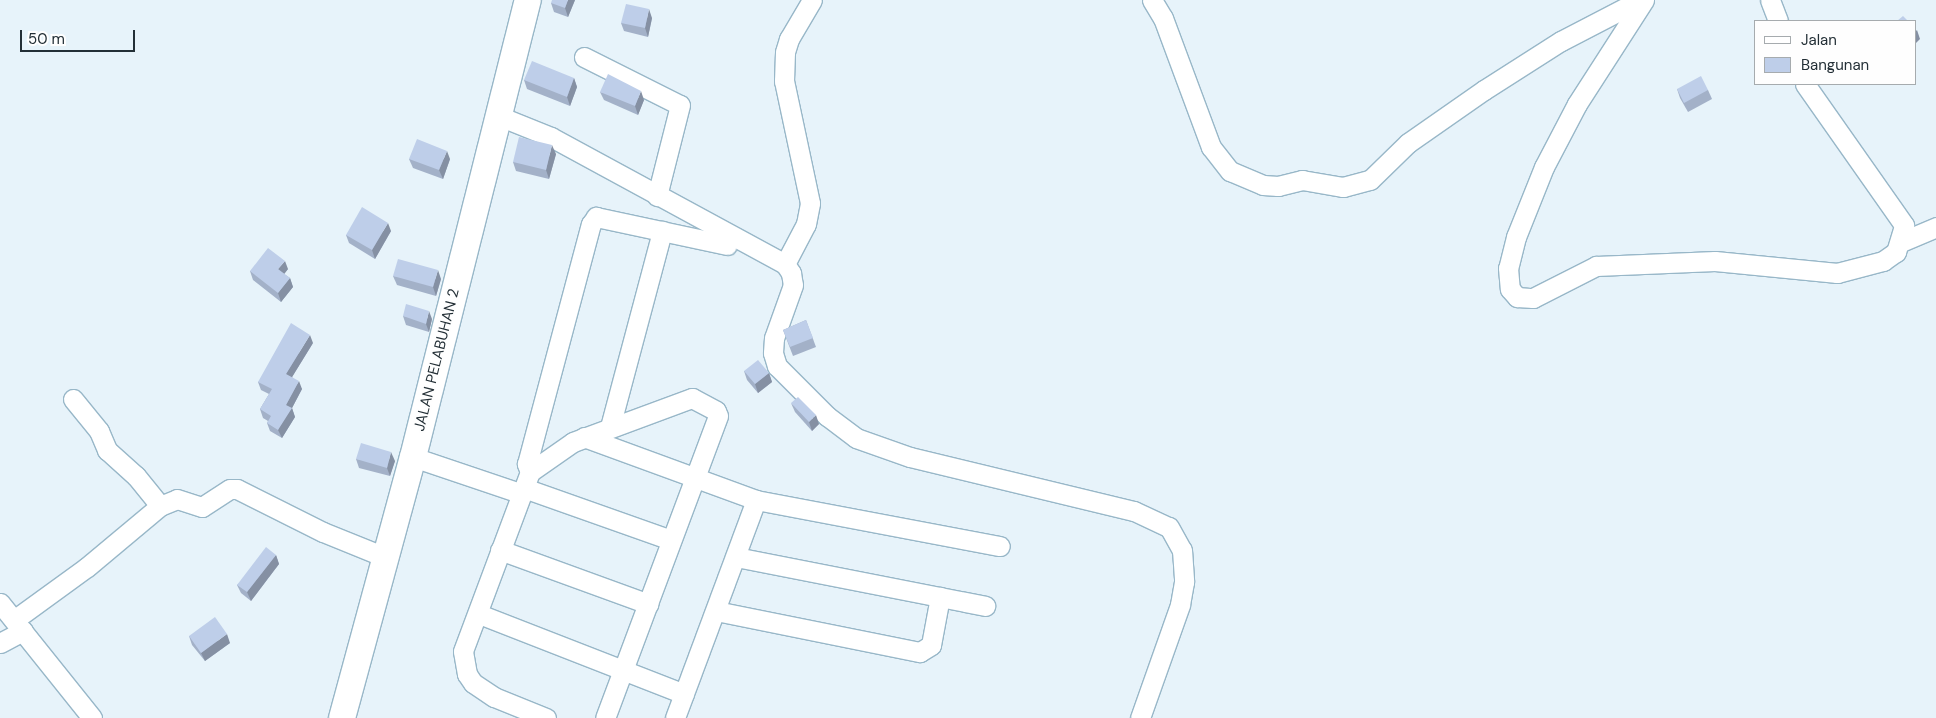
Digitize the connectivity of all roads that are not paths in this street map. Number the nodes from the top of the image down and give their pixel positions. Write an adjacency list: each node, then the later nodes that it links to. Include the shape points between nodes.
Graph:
1 (528, 0): 10 (main road, JALAN PELABUHAN 2)
2 (812, 0): 16 (street, via 785,52 784,81 810,203 806,224)
3 (1152, 0): 4 (street, via 1163,18 1212,147 1230,171 1264,185 1278,186 1302,180 1343,187 1370,180 1408,143 1484,90 1561,41)
4 (1640, 0)
5 (1644, 0): 14 (street, via 1577,104 1544,167 1511,254 1507,277 1513,293 1522,298 1533,298 1585,270 1635,263 1715,261 1838,273 1883,261 1896,252)
6 (1770, 0): 7 (street)
7 (1778, 20)
8 (584, 57): 11 (street, via 680,106)
9 (1806, 85): 14 (street, via 1896,210 1904,224)
10 (499, 116): 11 (street, via 551,138); 20 (main road, JALAN PELABUHAN 2)
11 (657, 196): 16 (street)
12 (1936, 227): 14 (street)
13 (662, 231): 15 (street); 18 (street); 22 (street, via 603,218 596,218 591,224 527,464)
14 (1901, 242)
15 (727, 245)
16 (785, 264): 45 (street, via 793,285 774,338 774,360 784,376 846,432 882,450 1134,511 1158,520 1173,532 1182,550 1184,582 1177,613)
17 (73, 399): 24 (street, via 99,431 107,450 136,476)
18 (610, 427): 19 (street); 21 (street, via 684,399 692,398 716,411 718,416)
19 (584, 437): 21 (street); 22 (street)
20 (413, 457): 22 (street); 28 (main road, JALAN PELABUHAN 2)
21 (694, 477): 23 (street); 25 (street)
22 (526, 484): 25 (street); 27 (street)
23 (756, 500): 26 (street); 29 (street)
24 (160, 506): 28 (street, via 177,498 202,507 237,488 323,532); 36 (street)
25 (671, 540): 32 (street)
26 (1000, 546)
27 (500, 550): 32 (street); 35 (street)
28 (385, 557): 41 (main road, JALAN PELABUHAN 2)
29 (736, 557): 30 (street); 34 (street)
30 (940, 597): 33 (street); 34 (street, via 930,646 920,652)
31 (0, 602): 36 (street)
32 (648, 604): 38 (street)
33 (985, 606)
34 (716, 611): 39 (street)
35 (479, 614): 38 (street); 42 (street, via 463,651 467,674 473,683 494,697)
36 (18, 626): 37 (street); 40 (street)
37 (0, 643)
38 (622, 671): 39 (street); 43 (street)
39 (684, 694): 44 (street)
40 (92, 718)
41 (342, 718)
42 (546, 718)
43 (605, 718)
44 (675, 718)
45 (1140, 718)

